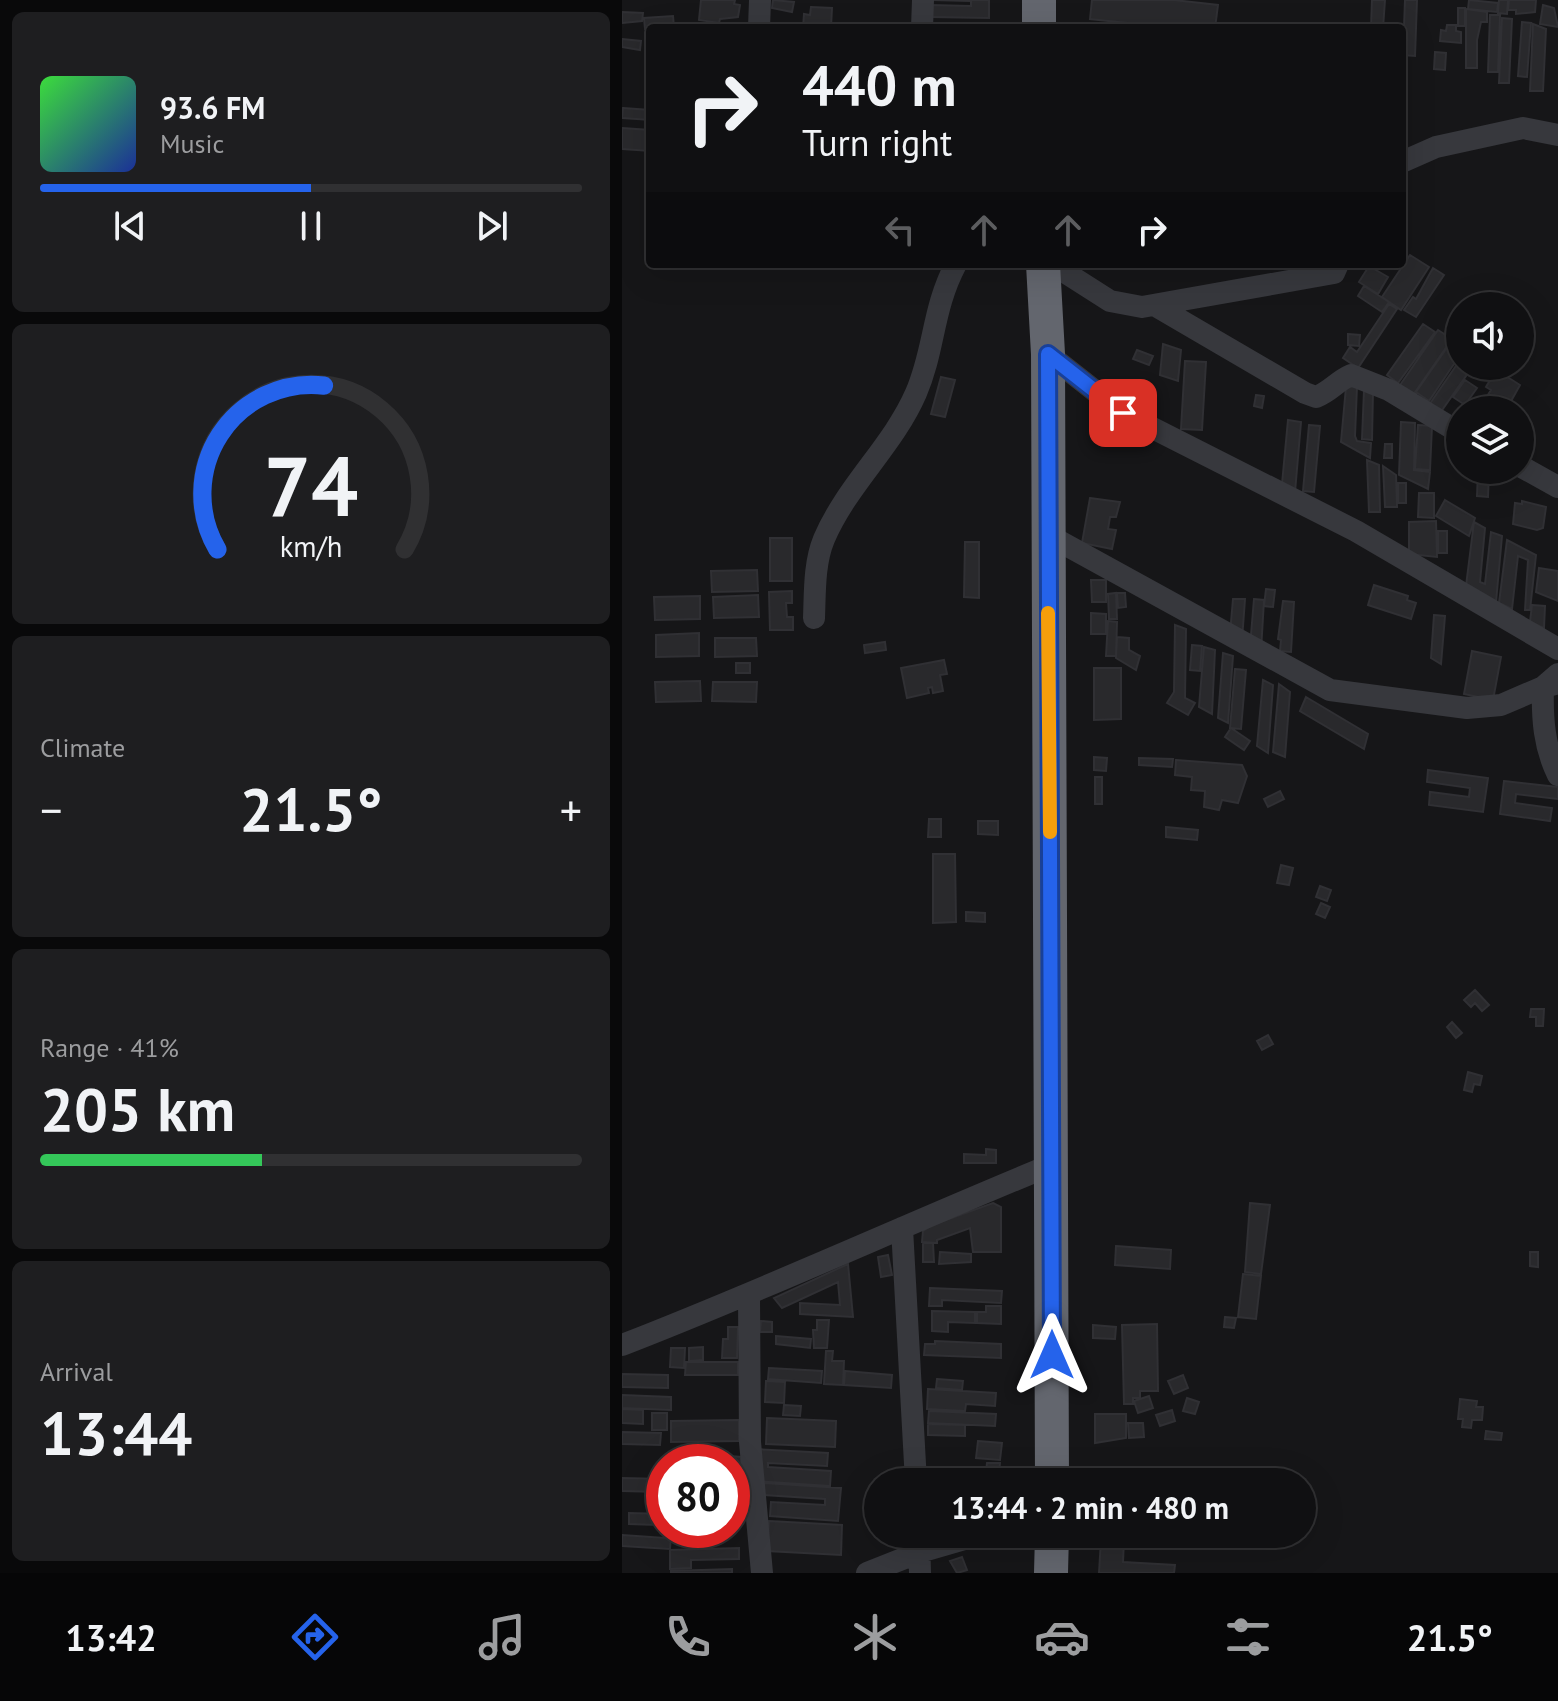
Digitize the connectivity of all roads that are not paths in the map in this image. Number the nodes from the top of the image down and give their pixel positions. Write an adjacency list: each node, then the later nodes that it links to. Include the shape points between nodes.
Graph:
1 (760, 0): 4 (street)
2 (923, 0): 5 (street)
3 (1039, 0): 6 (highway)
4 (759, 24)
5 (922, 24)
6 (1039, 24)
7 (1558, 135): 8 (street, via 1523,128 1436,147)
8 (1406, 160)
9 (954, 268): 19 (street, via 936,310 915,395 823,541)
10 (1043, 268): 14 (highway)
11 (1058, 268): 13 (street, via 1110,301)
12 (1336, 268): 13 (street, via 1334,273)
13 (1156, 306): 15 (street, via 1305,393 1316,397 1351,375 1389,390)
14 (1048, 354): 18 (highway); 20 (street, via 1123,413 1356,531)
15 (1446, 425)
16 (1534, 474): 17 (street)
17 (1558, 487)
18 (1048, 535): 21 (street, via 1330,690 1467,708 1501,705); 23 (highway)
19 (814, 618)
20 (1558, 649)
21 (1553, 682): 22 (street, via 1542,717)
22 (1558, 775)
23 (1051, 1165): 24 (street); 28 (highway)
24 (902, 1228): 25 (street); 27 (street)
25 (749, 1296): 26 (street); 31 (street, via 750,1442)
26 (622, 1345)
27 (915, 1468)
28 (1052, 1468)
29 (1052, 1548): 33 (highway)
30 (920, 1553): 32 (street)
31 (762, 1573)
32 (867, 1573)
33 (1051, 1573)

